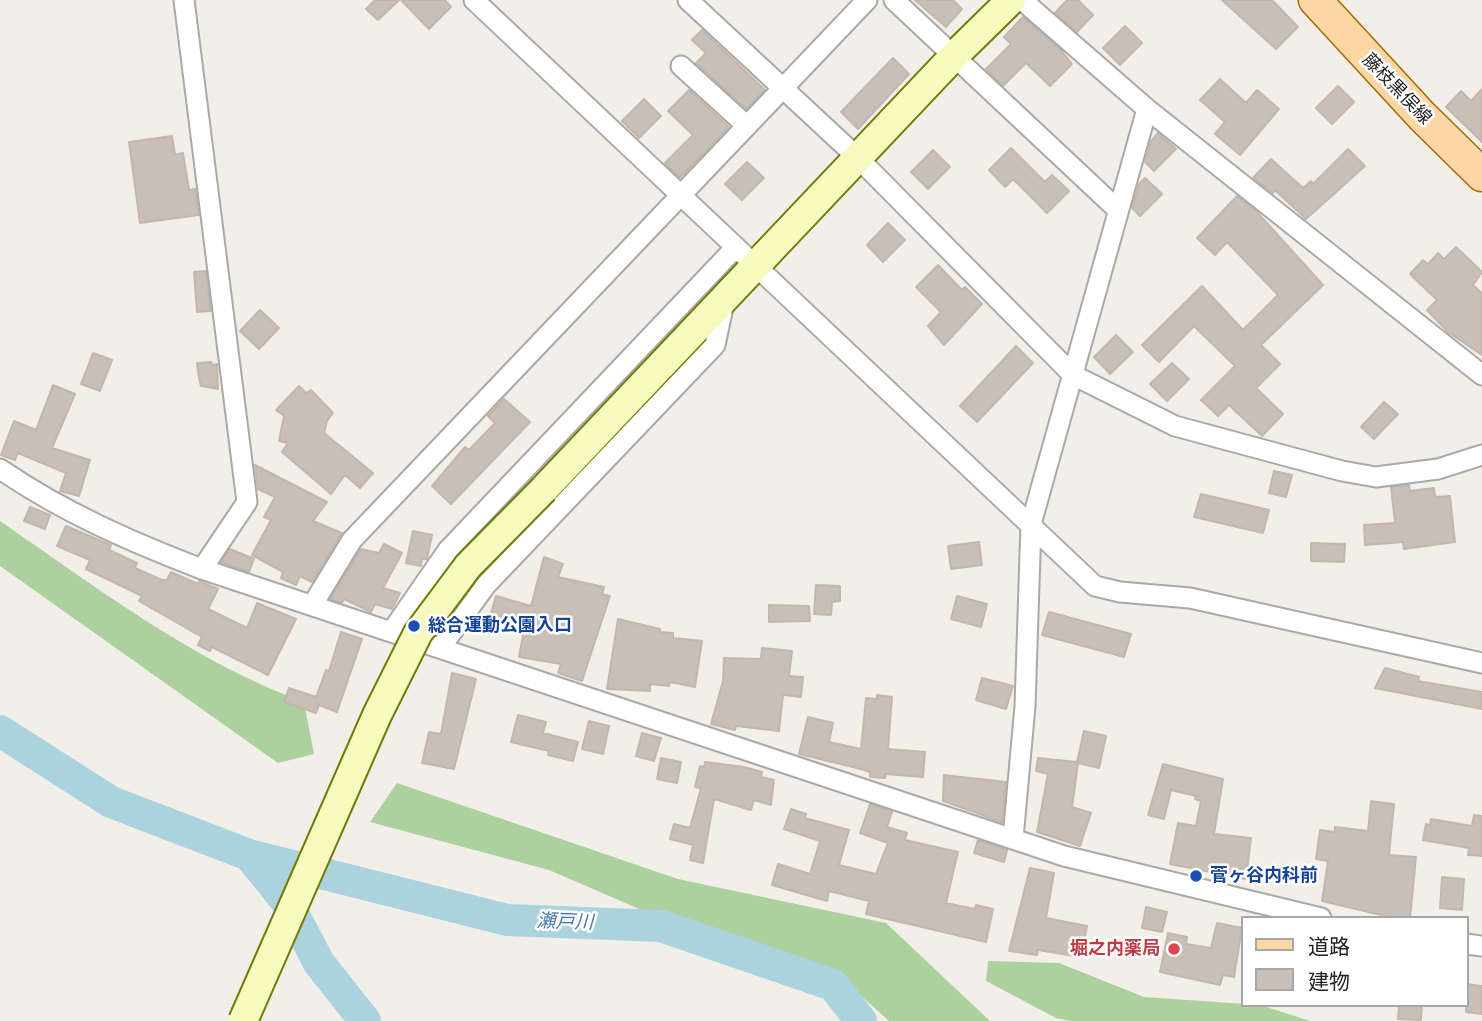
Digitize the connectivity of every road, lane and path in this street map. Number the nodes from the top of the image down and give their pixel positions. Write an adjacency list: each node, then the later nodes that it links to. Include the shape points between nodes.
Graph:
1 (184, 0): 25 (street, via 247,502)
2 (474, 0): 16 (street)
3 (688, 0): 11 (street)
4 (867, 0): 11 (street)
5 (894, 0): 9 (street)
6 (1011, 0): 9 (street)
7 (1022, 0): 12 (street)
8 (1315, 0): 15 (main road, 藤枝黒俣線)
9 (955, 55): 14 (street); 17 (street)
10 (681, 66): 13 (street)
11 (782, 89): 13 (street); 14 (street)
12 (1147, 109): 17 (street); 21 (street)
13 (747, 126): 16 (street)
14 (858, 158): 18 (street); 20 (street)
15 (1482, 174)
16 (681, 194): 18 (street); 26 (street, via 352,540)
17 (1117, 209): 20 (street)
18 (746, 256): 19 (street); 24 (street); 27 (street, via 448,550)
19 (725, 297): 28 (street, via 715,345 486,585); 32 (street, bridge, via 468,566 418,633 377,715)
20 (1073, 375): 22 (street, via 1175,425 1342,471 1376,477 1438,469); 24 (street)
21 (1482, 375)
22 (1482, 455)
23 (0, 469): 25 (street, via 69,512)
24 (1031, 524): 29 (street, via 1095,586 1119,593 1190,598); 30 (street, via 1025,706)
25 (202, 569): 26 (street)
26 (313, 604): 27 (street)
27 (393, 631): 28 (street)
28 (441, 647): 30 (street)
29 (1482, 663)
30 (1013, 838): 31 (street, via 1064,856)
31 (1313, 916)
32 (243, 1021)

